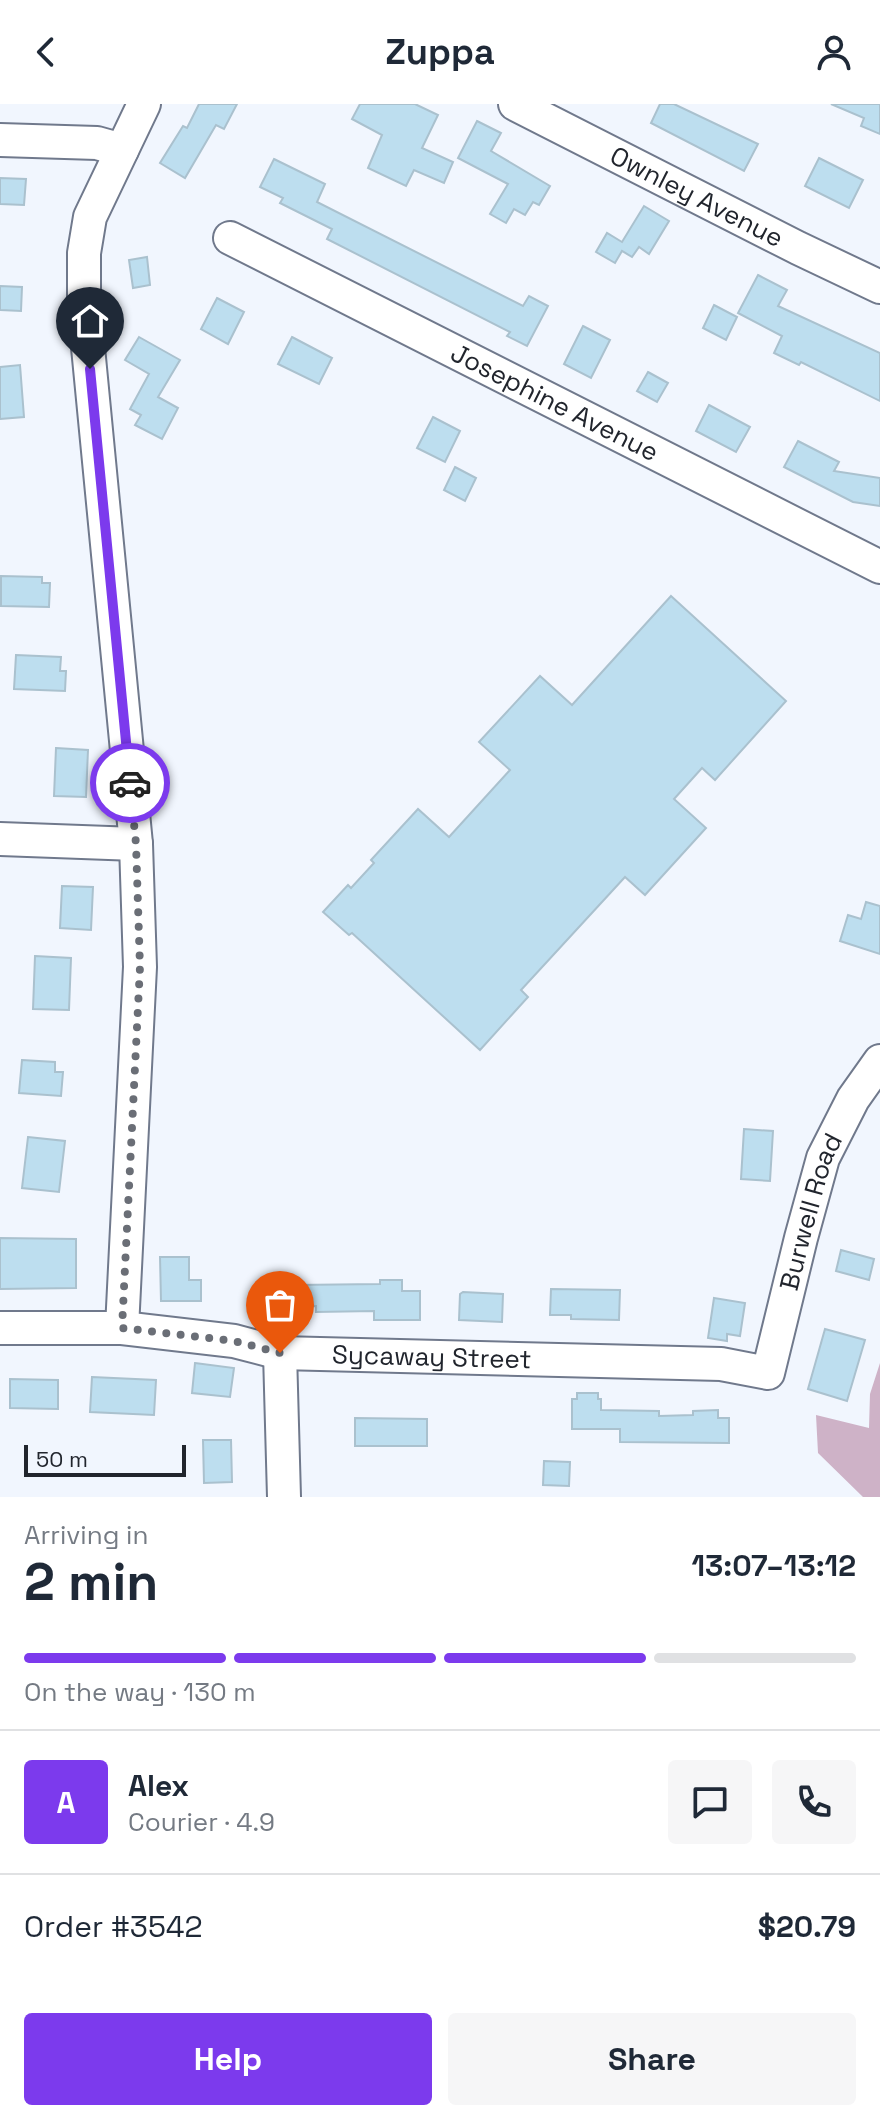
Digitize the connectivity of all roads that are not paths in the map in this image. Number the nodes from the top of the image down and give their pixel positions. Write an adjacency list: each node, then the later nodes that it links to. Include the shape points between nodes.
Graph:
1 (144, 104): 4 (street)
2 (515, 104): 6 (street, Ownley Avenue)
3 (0, 140): 4 (street, via 97,143)
4 (122, 150): 9 (street, via 90,217 84,306)
5 (230, 238): 7 (street, Josephine Avenue)
6 (880, 287)
7 (880, 567)
8 (0, 839): 9 (street)
9 (136, 844): 12 (street, via 140,967)
10 (880, 1061): 14 (street, Burwell Road, via 853,1099 823,1158)
11 (0, 1328): 12 (street, Sycaway Street)
12 (122, 1328): 13 (street, Sycaway Street, via 234,1341)
13 (280, 1353): 14 (street, Sycaway Street, via 721,1364); 15 (street)
14 (768, 1373)
15 (284, 1497)

